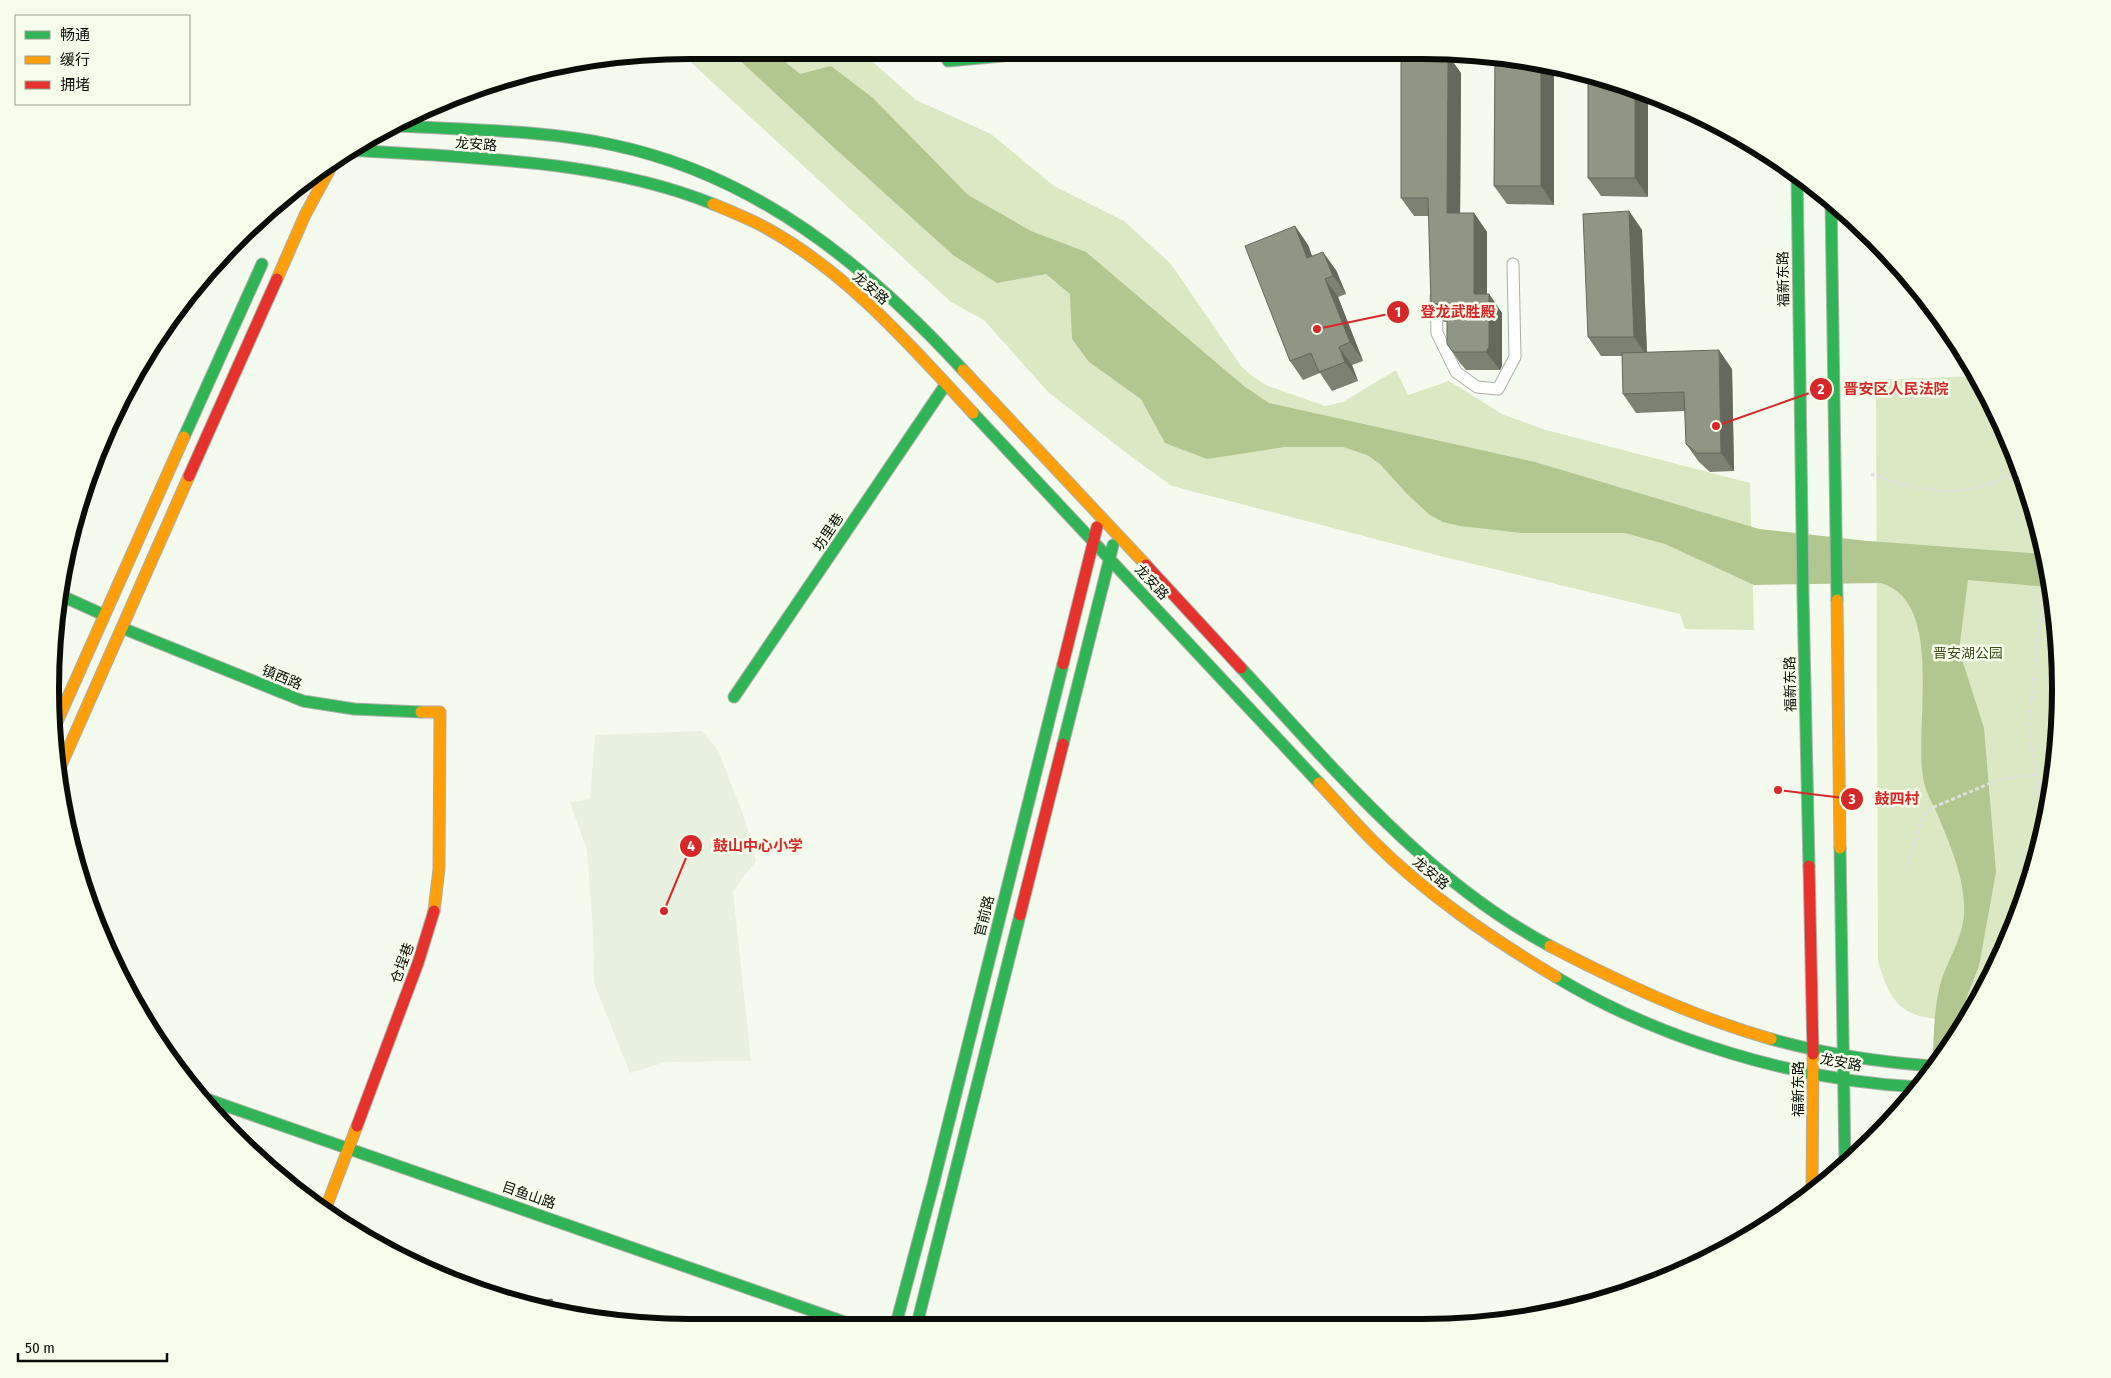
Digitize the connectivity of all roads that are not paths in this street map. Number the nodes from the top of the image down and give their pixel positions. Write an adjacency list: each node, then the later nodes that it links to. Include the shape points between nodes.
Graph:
1 (970, 59): 2 (main road)
2 (948, 61)
3 (406, 126): 12 (main road, 龙安路, via 562,137 642,152 673,162 779,212 838,250 889,294)
4 (362, 151): 11 (main road, 龙安路, via 528,162 630,180 708,202 781,237 865,300)
5 (327, 173): 18 (main road, via 304,215)
6 (1797, 183): 23 (main road, 福新东路)
7 (1831, 209): 24 (main road)
8 (266, 254): 17 (main road)
9 (1513, 264): 10 (lane, via 1515,357 1498,389 1477,387 1456,372 1437,333)
10 (1435, 285)
11 (946, 384): 14 (main road, 龙安路); 19 (main road, 坊里巷)
12 (1099, 515): 13 (main road, 龙安路); 14 (main road, 官前路)
13 (1116, 533): 15 (main road); 23 (main road, 龙安路, via 1369,807 1427,861 1486,908 1567,956 1677,1007 1777,1042)
14 (1093, 540): 15 (main road, 龙安路); 35 (main road, 官前路)
15 (1110, 558): 26 (main road, 龙安路, via 1374,842 1411,877 1471,924 1537,967 1652,1024 1774,1065); 36 (main road)
16 (66, 598): 17 (main road)
17 (104, 615): 21 (main road)
18 (122, 628): 20 (main road, 镇西路, via 326,707 371,712); 22 (main road)
19 (734, 697)
20 (440, 712): 30 (main road, 仓埕巷, via 439,869 434,914)
21 (60, 716)
22 (63, 761)
23 (1812, 1049): 24 (main road, 龙安路); 26 (main road, 福新东路)
24 (1845, 1056): 25 (main road, 龙安路, via 1885,1064); 27 (main road)
25 (1927, 1066)
26 (1813, 1072): 27 (main road, 龙安路); 32 (main road, 福新东路)
27 (1845, 1078): 28 (main road, 龙安路); 31 (main road)
28 (1911, 1087)
29 (211, 1101): 30 (main road, 目鱼山路)
30 (348, 1148): 33 (main road, 仓埕巷); 34 (main road, 目鱼山路)
31 (1846, 1156)
32 (1812, 1184)
33 (327, 1205)
34 (836, 1319)
35 (897, 1319)
36 (918, 1319)

